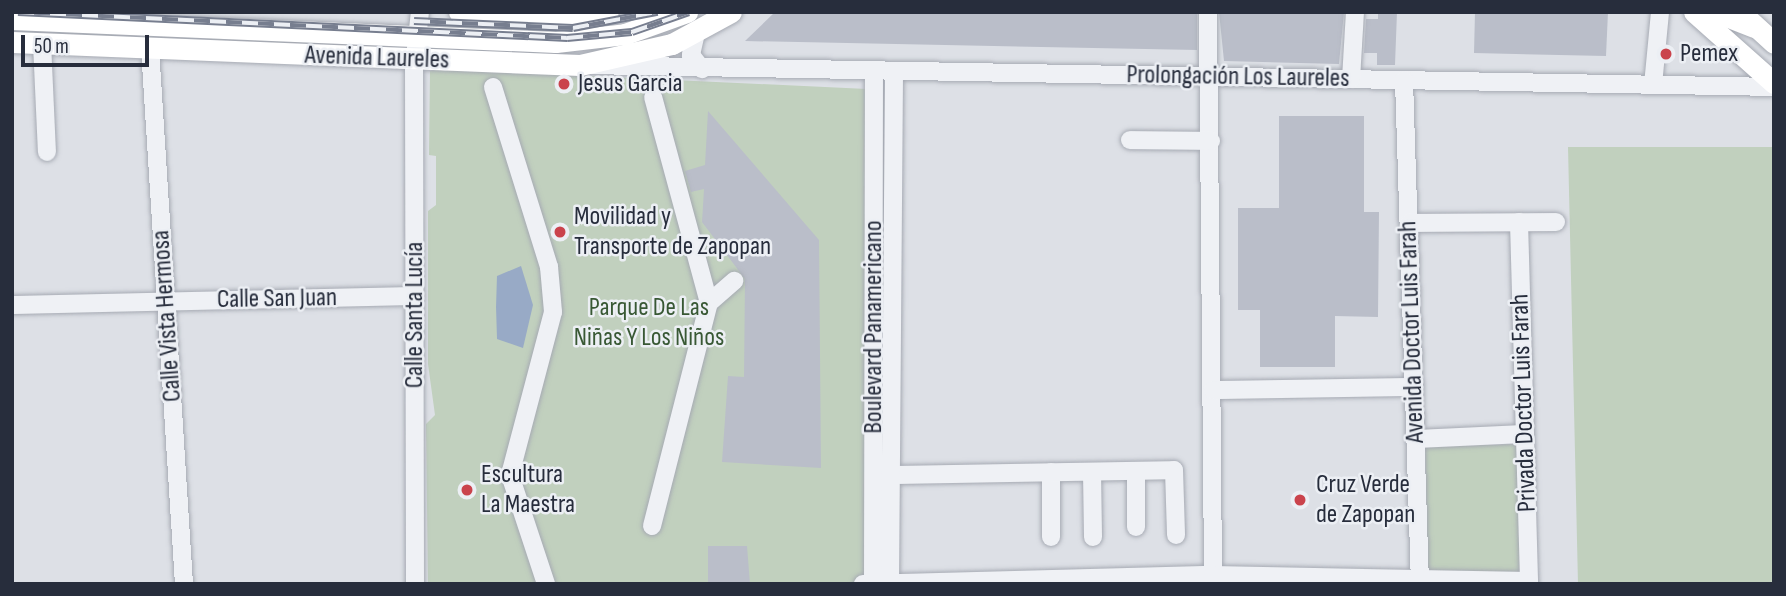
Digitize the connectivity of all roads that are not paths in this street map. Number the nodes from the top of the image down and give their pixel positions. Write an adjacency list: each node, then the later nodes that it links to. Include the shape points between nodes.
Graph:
1 (413, 12): 20 (street, Calle Santa Lucía)
2 (420, 12): 20 (street, Calle Santa Lucía)
3 (459, 12): 4 (main road, Avenida Laureles, via 569,17)
4 (608, 12)
5 (687, 12): 20 (main road, Avenida Laureles, via 625,34 579,42)
6 (731, 12): 16 (main road, Avenida Laureles)
7 (1208, 12): 27 (street)
8 (1355, 12): 28 (street)
9 (1660, 12): 30 (street)
10 (1694, 12): 31 (main road)
11 (1716, 12): 15 (main road)
12 (1740, 12): 15 (main road)
13 (12, 19): 14 (main road, Avenida Laureles)
14 (82, 22): 20 (main road, Avenida Laureles); 21 (main road)
15 (1756, 27): 19 (main road)
16 (696, 33): 23 (main road, Avenida Laureles, via 631,57); 24 (street, via 690,49)
17 (12, 42): 18 (main road, Avenida Laureles)
18 (42, 43): 21 (main road, Avenida Laureles); 36 (street)
19 (1774, 43)
20 (416, 44): 22 (main road, Avenida Laureles); 23 (main road, Avenida Laureles); 41 (street, Calle Santa Lucía)
21 (115, 46): 22 (main road, Avenida Laureles)
22 (150, 48): 42 (street, Calle Vista Hermosa)
23 (580, 65): 24 (street, Prolongación Los Laureles)
24 (702, 69): 25 (street, Prolongación Los Laureles)
25 (874, 70): 26 (street, Prolongación Los Laureles); 61 (street, Boulevard Panamericano, via 865,371)
26 (894, 71): 27 (street, Prolongación Los Laureles); 52 (street, Boulevard Panamericano)
27 (1209, 76): 28 (street, Prolongación Los Laureles); 35 (street)
28 (1351, 79): 29 (street, Prolongación Los Laureles)
29 (1404, 80): 30 (street, Prolongación Los Laureles); 39 (street, Avenida Doctor Luis Farah)
30 (1653, 85): 31 (street, Prolongación Los Laureles)
31 (1774, 85)
32 (493, 87): 64 (street, via 550,278 553,312 510,475)
33 (653, 97): 44 (street)
34 (1130, 140): 35 (street)
35 (1212, 141): 46 (street)
36 (47, 152)
37 (1519, 222): 38 (street); 39 (street); 47 (street, Privada Doctor Luis Farah)
38 (1556, 222)
39 (1409, 223): 45 (street, Avenida Doctor Luis Farah)
40 (734, 281): 44 (street)
41 (415, 296): 42 (street, Calle San Juan); 63 (street, Calle Santa Lucía)
42 (166, 301): 43 (street, Calle San Juan); 62 (street, Calle Vista Hermosa)
43 (12, 305)
44 (704, 307): 53 (street)
45 (1414, 387): 46 (street); 48 (street, Avenida Doctor Luis Farah)
46 (1213, 390): 58 (street)
47 (1525, 434): 48 (street); 60 (street, Privada Doctor Luis Farah)
48 (1415, 439): 59 (street, Avenida Doctor Luis Farah)
49 (1136, 471): 51 (street); 54 (street); 55 (street, via 1174,470)
50 (1051, 472): 51 (street); 52 (street); 56 (street)
51 (1092, 472): 57 (street)
52 (890, 475): 61 (street, Boulevard Panamericano)
53 (652, 526)
54 (1136, 527)
55 (1176, 536)
56 (1051, 537)
57 (1093, 537)
58 (1213, 575): 59 (street); 61 (street)
59 (1420, 582): 60 (street)
60 (1529, 582)
61 (881, 583): 65 (street)
62 (184, 584)
63 (415, 584)
64 (546, 584)
65 (863, 584)

